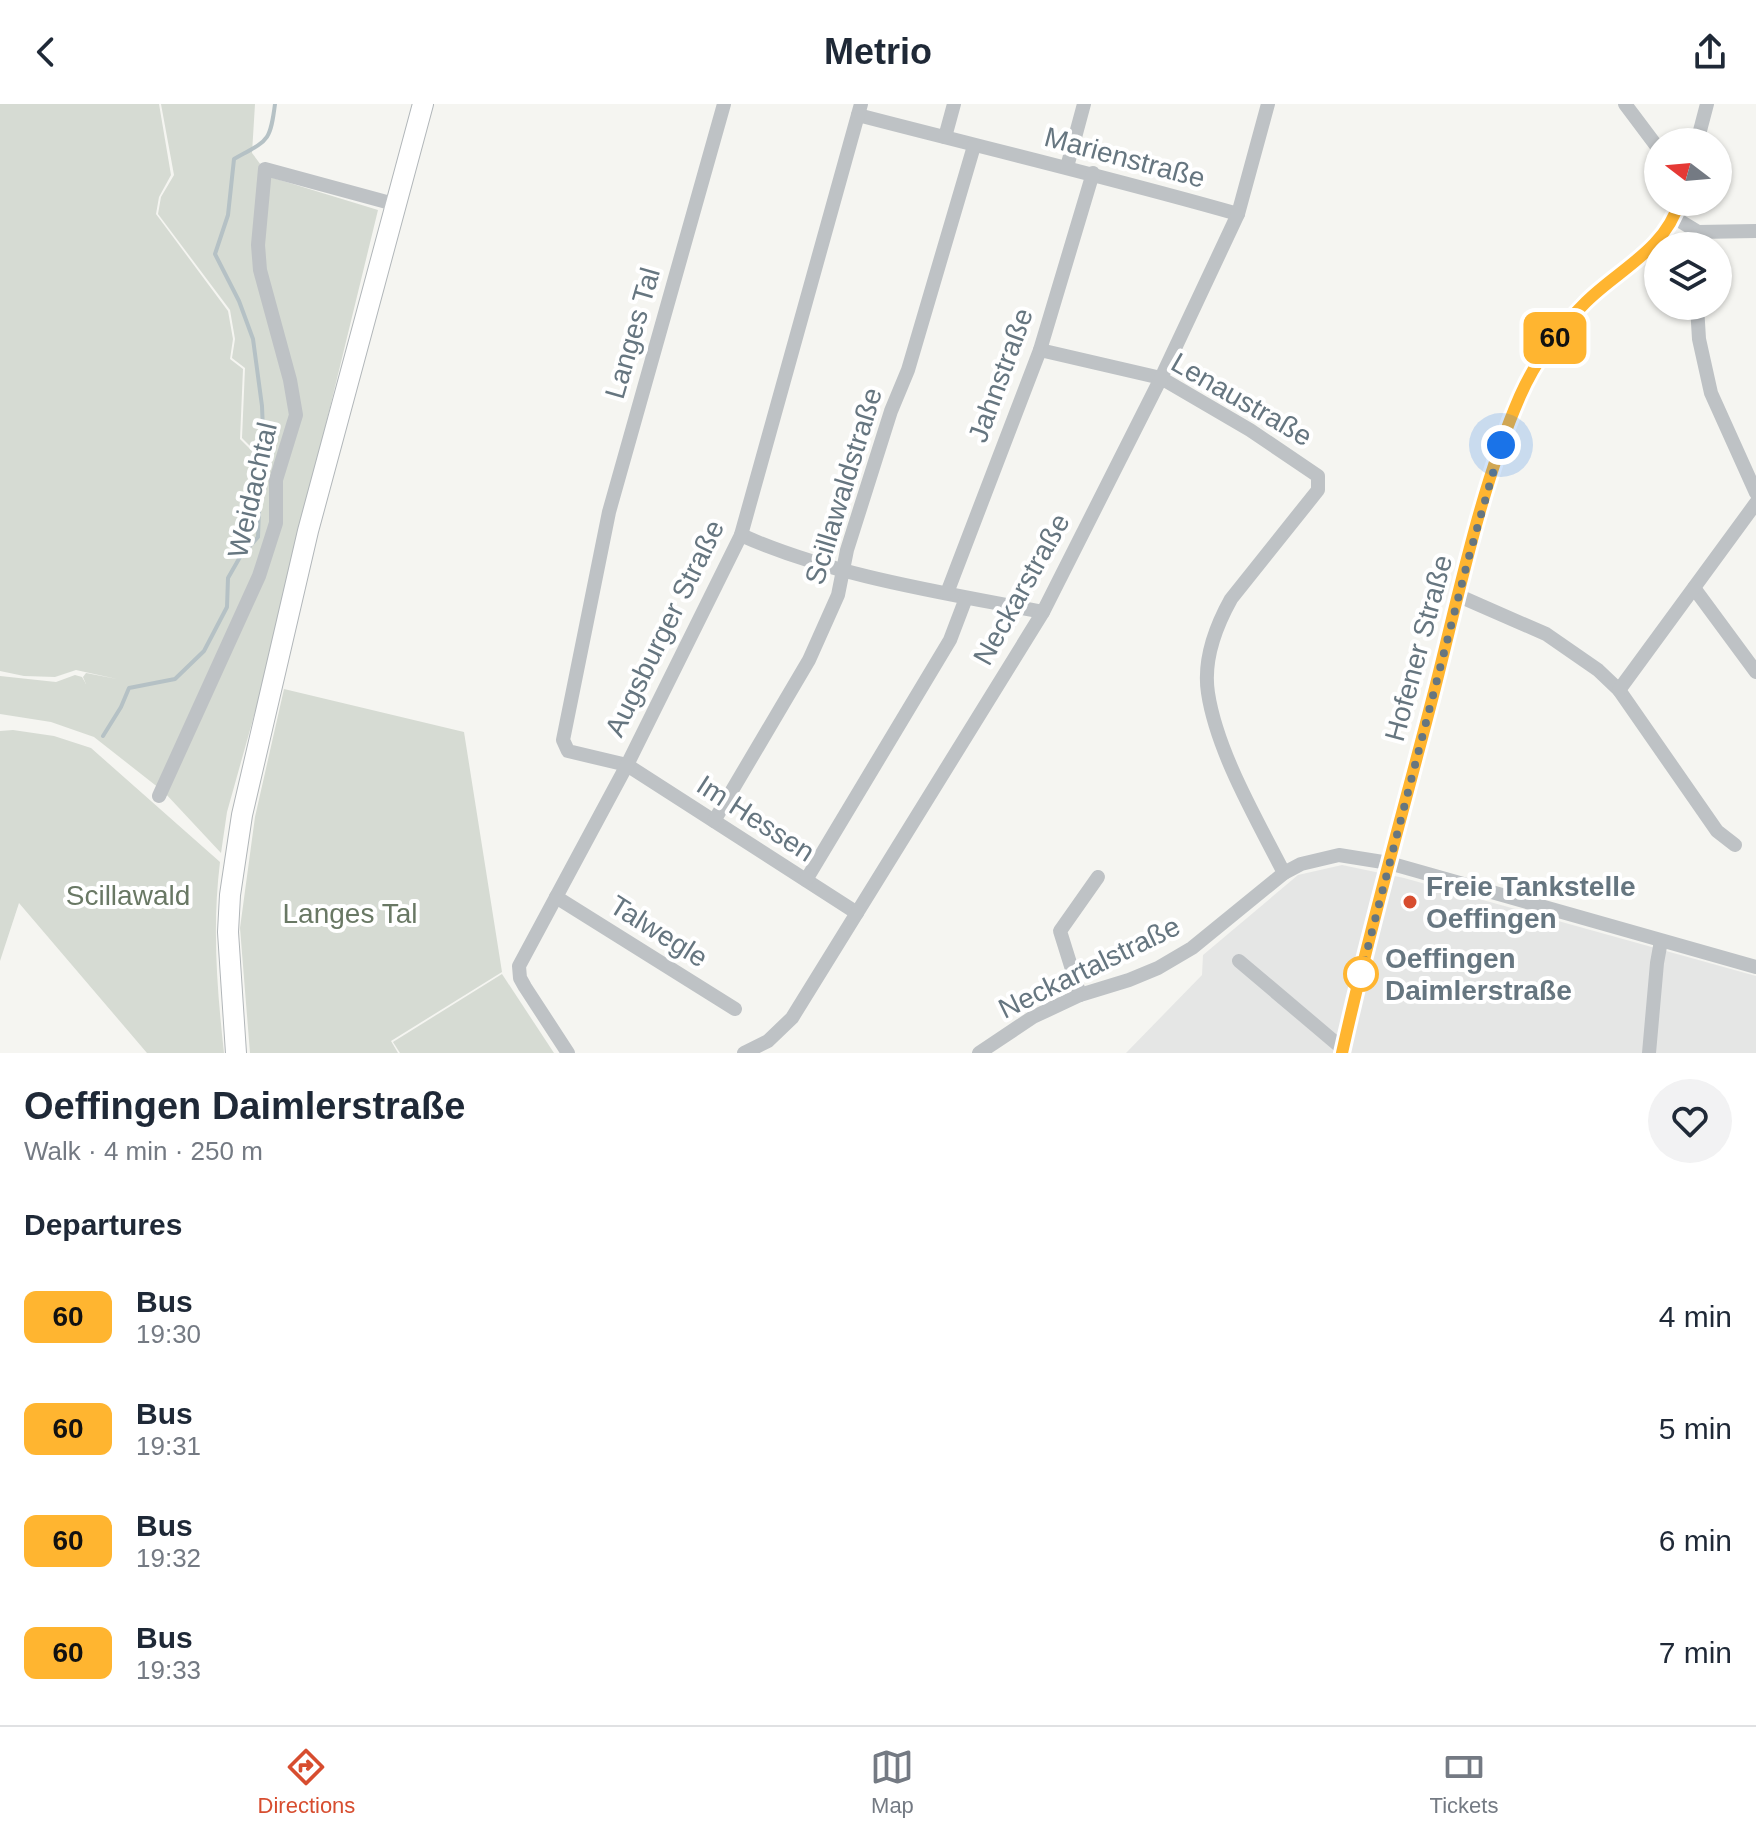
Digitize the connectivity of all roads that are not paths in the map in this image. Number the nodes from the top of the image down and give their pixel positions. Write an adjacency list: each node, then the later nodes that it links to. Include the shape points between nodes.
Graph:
1 (423, 104): 15 (main road)
2 (724, 104): 35 (street, Langes Tal, via 609,512 564,730 568,751)
3 (954, 104): 11 (street)
4 (1084, 104): 13 (street)
5 (1268, 104): 16 (street, Neckarstraße)
6 (1625, 104): 10 (street)
7 (1707, 104): 9 (street)
8 (860, 109): 11 (street, Marienstraße); 26 (street, Augsburger Straße)
9 (1701, 128)
10 (1644, 129)
11 (945, 137): 12 (street, Marienstraße)
12 (974, 146): 13 (street, Marienstraße); 27 (street, Scillawaldstraße)
13 (1067, 167): 14 (street, Marienstraße)
14 (1093, 173): 16 (street, Marienstraße); 22 (street, Jahnstraße)
15 (394, 204): 36 (street, Weidachtal, via 265,169 260,270 296,415 276,480 276,523 259,576); 51 (main road, via 308,531 242,815 228,932)
16 (1238, 214): 23 (street, Neckarstraße)
17 (1675, 218): 19 (street); 30 (street, Hofener Straße, via 1658,241 1586,302 1532,373 1501,445)
18 (1756, 231): 20 (street)
19 (1690, 232)
20 (1732, 234)
21 (1698, 320): 24 (street, via 1711,393)
22 (1040, 350): 23 (street, Lenaustraße); 29 (street, Jahnstraße)
23 (1161, 378): 32 (street, Neckarstraße); 40 (street, Lenaustraße, via 1313,470 1320,480 1318,490 1231,599 1210,658 1207,692 1227,759)
24 (1756, 493)
25 (1756, 503): 28 (street)
26 (741, 535): 27 (street); 35 (street, Augsburger Straße)
27 (844, 570): 29 (street); 37 (street, Scillawaldstraße, via 809,660)
28 (1694, 588): 33 (street); 34 (street)
29 (947, 593): 31 (street)
30 (1459, 596): 34 (street, via 1546,634); 39 (street, Hofener Straße)
31 (966, 598): 32 (street); 42 (street, via 950,640)
32 (1043, 612): 44 (street, Neckarstraße)
33 (1756, 672)
34 (1619, 690): 38 (street, via 1717,831)
35 (627, 765): 37 (street, Im Hessen); 43 (street, Augsburger Straße)
36 (159, 796)
37 (714, 821): 42 (street, Im Hessen)
38 (1735, 845)
39 (1389, 863): 40 (street, Neckartalstraße, via 1339,855); 45 (street, Neckartalstraße); 50 (street, Hofener Straße)
40 (1284, 873): 48 (street, Neckartalstraße, via 1192,948 1158,968)
41 (1098, 877): 48 (street, via 1060,931)
42 (806, 880): 44 (street, Im Hessen)
43 (556, 897): 49 (street, Talwegle); 52 (street, Augsburger Straße, via 519,966 520,978)
44 (857, 913): 53 (street, Neckarstraße, via 792,1018 768,1041)
45 (1661, 941): 47 (street, Neckartalstraße); 55 (street)
46 (1239, 961): 50 (street)
47 (1756, 967)
48 (1080, 995): 54 (street, Neckartalstraße, via 1033,1017)
49 (735, 1009)
50 (1343, 1051)
51 (236, 1053)
52 (568, 1053)
53 (744, 1053)
54 (979, 1053)
55 (1649, 1053)

